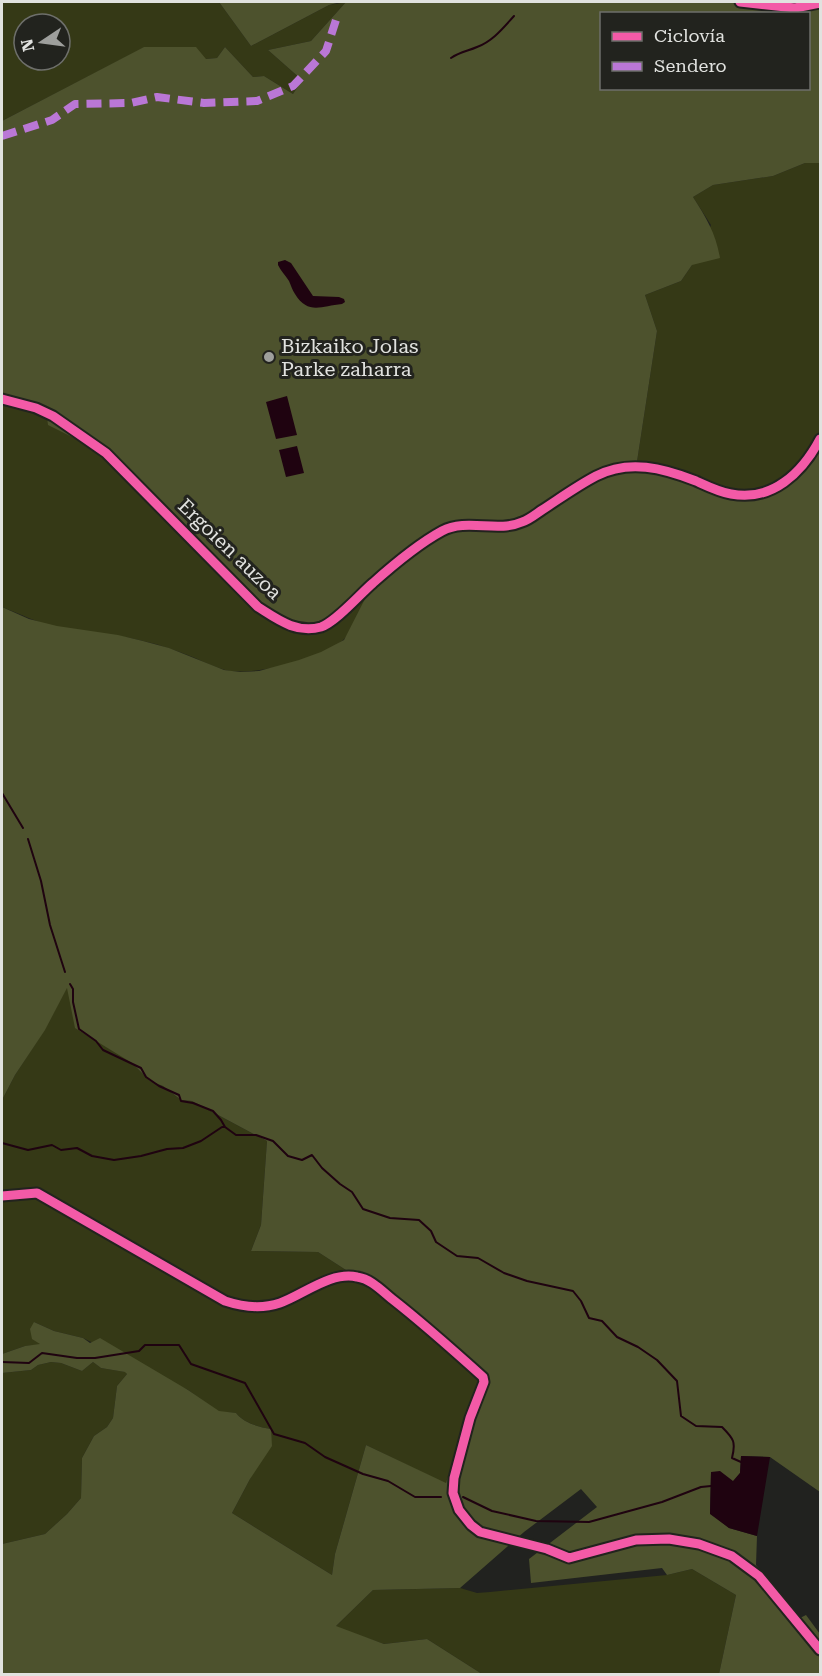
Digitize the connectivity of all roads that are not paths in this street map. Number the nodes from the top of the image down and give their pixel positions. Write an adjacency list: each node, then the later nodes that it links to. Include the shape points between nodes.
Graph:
1 (740, 2): 2 (street, via 795,8)
2 (820, 3)
3 (2, 399): 4 (street, Ergoien auzoa, via 53,416 106,453 258,607 286,625 306,629 322,626 334,618 428,539 445,530 464,525 522,523 596,476 632,466 683,476 730,494 766,492 785,484)
4 (820, 440)
5 (2, 1196): 6 (street, via 37,1193 225,1301 241,1306 272,1305 344,1277 370,1281 483,1377 454,1478 453,1493 459,1510 471,1525 480,1532 569,1558 636,1540 669,1539 699,1544 732,1556 759,1576)
6 (820, 1650)

